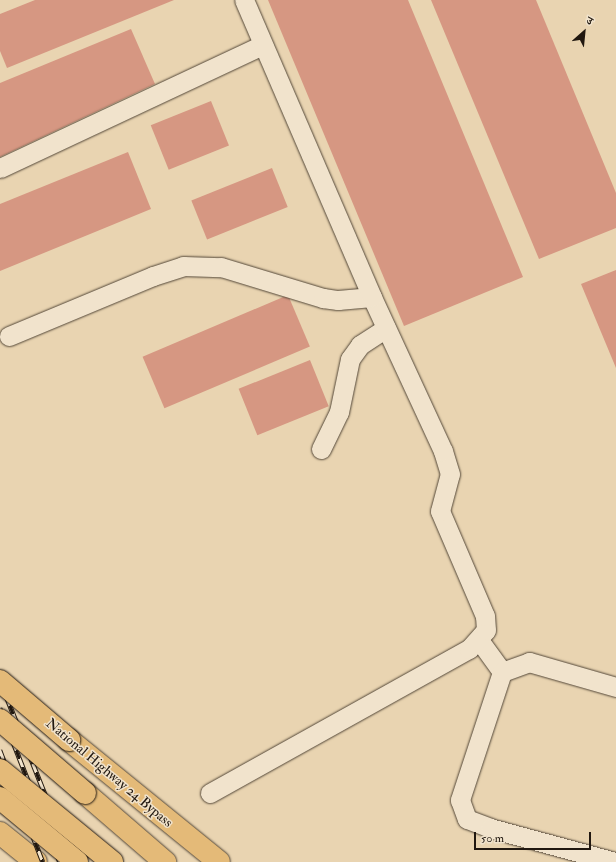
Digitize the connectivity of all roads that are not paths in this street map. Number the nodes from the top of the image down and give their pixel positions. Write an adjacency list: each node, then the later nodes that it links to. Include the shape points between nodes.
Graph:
1 (244, 0): 2 (street)
2 (263, 45): 3 (street); 4 (street)
3 (0, 168)
4 (372, 297): 5 (street); 6 (street, via 338,300 323,298 221,267 183,266)
5 (386, 328): 7 (street, via 360,345 350,359 339,412); 8 (street, via 448,464 449,483 440,510 485,616 486,630)
6 (9, 336)
7 (321, 449)
8 (479, 640): 9 (street); 14 (street, via 470,648)
9 (502, 672): 11 (street, via 529,662); 22 (street, via 460,800 467,819 490,828)
10 (0, 681): 21 (highway, National Highway 24 Bypass, bridge)
11 (616, 687)
12 (0, 720): 20 (highway, bridge)
13 (0, 770): 19 (highway, bridge)
14 (210, 793)
15 (0, 798): 18 (highway, bridge)
16 (0, 833): 17 (highway)
17 (36, 862)
18 (77, 862)
19 (112, 862)
20 (165, 862)
21 (219, 862)
22 (615, 862)

